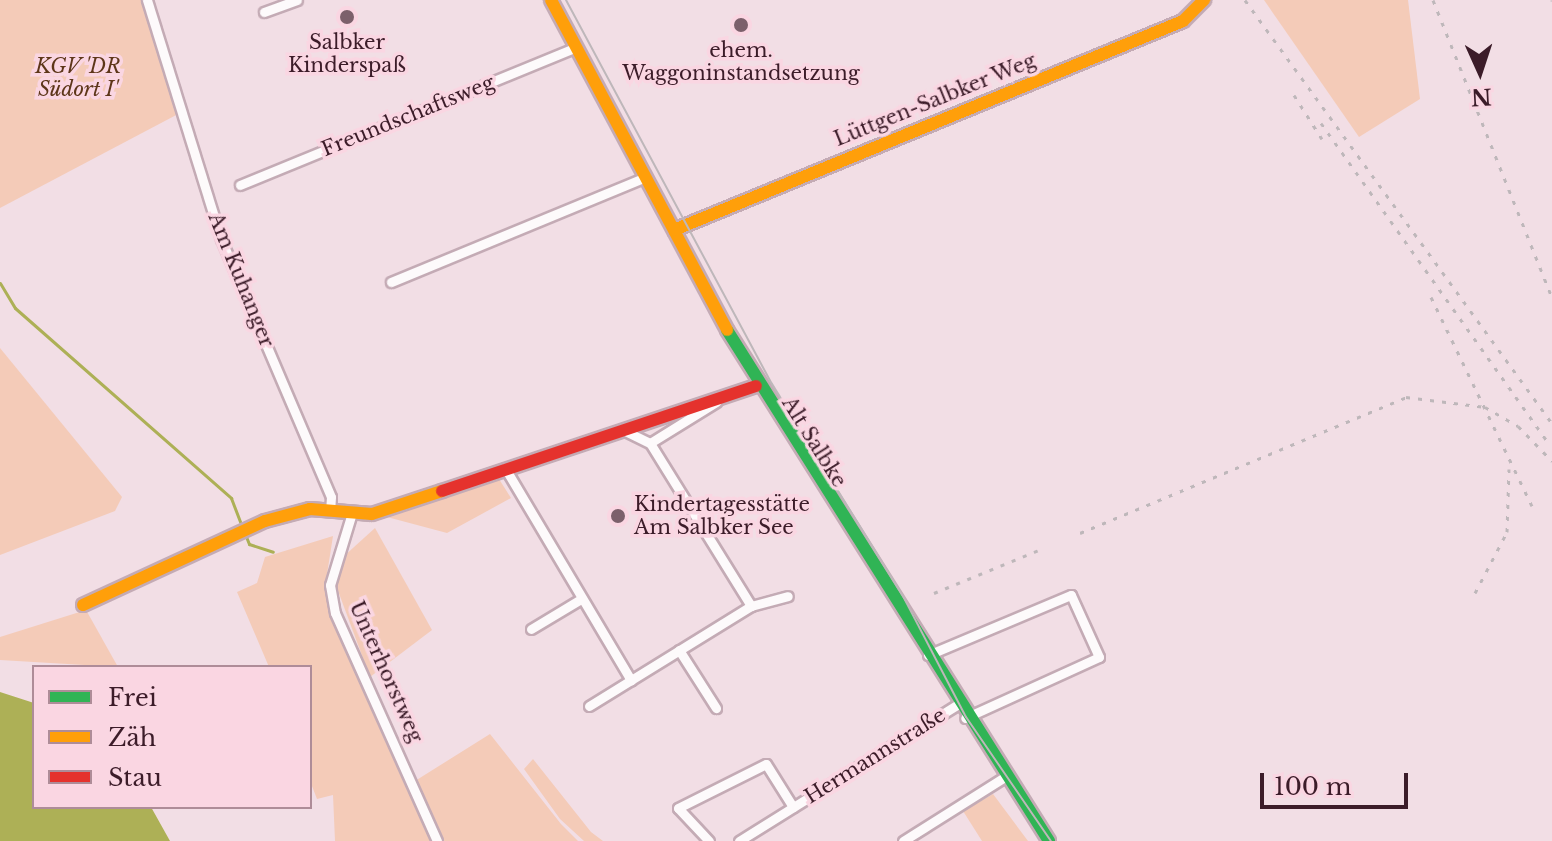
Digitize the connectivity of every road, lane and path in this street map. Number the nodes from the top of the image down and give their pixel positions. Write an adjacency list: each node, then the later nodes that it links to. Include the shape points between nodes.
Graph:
1 (147, 0): 16 (street, Am Kuhanger, via 221,239 331,497)
2 (297, 0): 5 (street)
3 (551, 0): 6 (street, Alt Salbke)
4 (1204, 0): 9 (street, Lüttgen-Salbker Weg, via 1183,21)
5 (264, 12)
6 (576, 47): 7 (street, Alt Salbke); 8 (street, Freundschaftsweg)
7 (646, 177): 9 (street, Alt Salbke); 10 (street)
8 (240, 185)
9 (674, 230): 11 (street, Alt Salbke)
10 (391, 282)
11 (756, 386): 12 (street); 24 (street, Alt Salbke)
12 (721, 397): 13 (street); 14 (street)
13 (620, 429): 14 (street); 15 (street)
14 (650, 443): 21 (street)
15 (505, 468): 17 (street); 19 (street)
16 (330, 510): 17 (street); 20 (street, via 249,526)
17 (351, 516): 32 (street, Unterhorstweg, via 330,585 335,613)
18 (788, 596): 21 (street)
19 (581, 599): 22 (street); 25 (street)
20 (83, 605)
21 (751, 606): 23 (street)
22 (531, 629)
23 (679, 650): 25 (street); 28 (street)
24 (928, 655): 26 (street, Alt Salbke); 29 (street, via 1071,595 1099,657)
25 (631, 680): 27 (street)
26 (957, 705): 29 (street, Alt Salbke); 31 (street, Hermannstraße)
27 (589, 706)
28 (716, 708)
29 (965, 718): 30 (street, Alt Salbke)
30 (1003, 778): 35 (street); 36 (street, Alt Salbke)
31 (793, 807): 33 (street, Hermannstraße, via 766,764 678,808); 34 (street, Hermannstraße)
32 (437, 841)
33 (709, 841)
34 (739, 841)
35 (903, 841)
36 (1049, 841)

